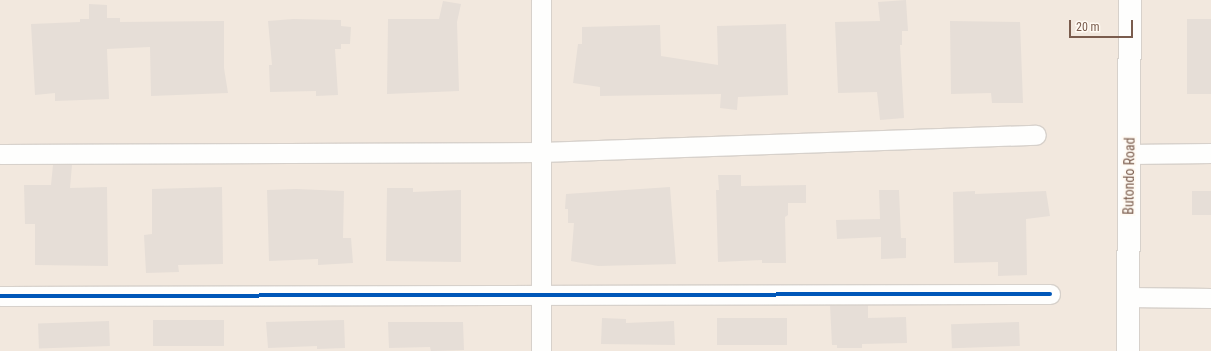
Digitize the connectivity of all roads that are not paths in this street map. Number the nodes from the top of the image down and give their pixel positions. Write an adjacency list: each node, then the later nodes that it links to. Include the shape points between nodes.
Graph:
1 (540, 0): 4 (street)
2 (1130, 0): 7 (street, Butondo Road)
3 (1036, 135): 4 (street)
4 (541, 152): 6 (street); 8 (street)
5 (1211, 153): 7 (street)
6 (0, 154)
7 (1129, 154): 11 (street, Butondo Road)
8 (541, 294): 9 (street); 10 (street); 13 (street)
9 (1050, 294)
10 (0, 296)
11 (1128, 297): 12 (street); 14 (street, Butondo Road)
12 (1211, 298)
13 (541, 351)
14 (1128, 351)

